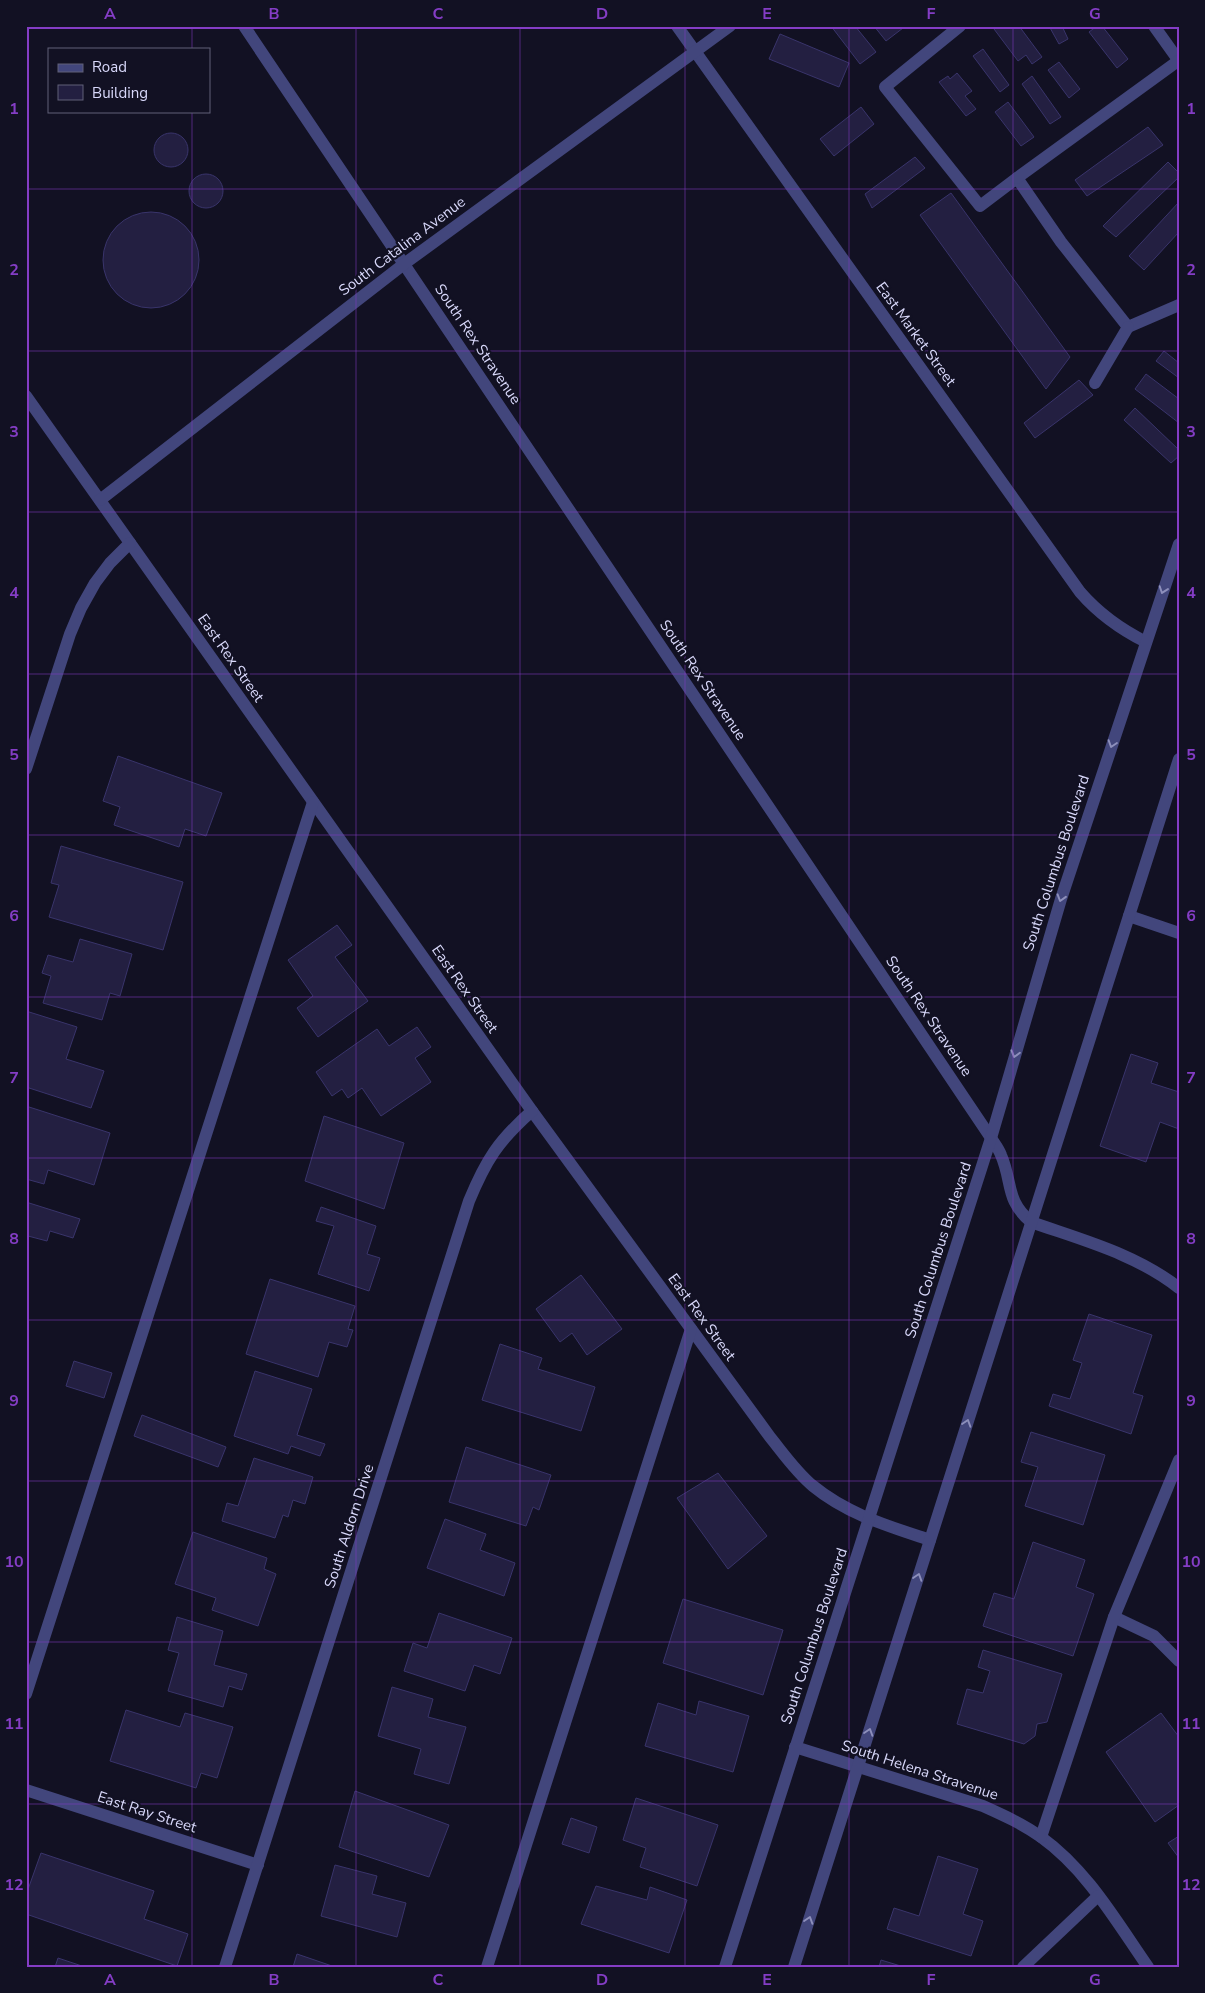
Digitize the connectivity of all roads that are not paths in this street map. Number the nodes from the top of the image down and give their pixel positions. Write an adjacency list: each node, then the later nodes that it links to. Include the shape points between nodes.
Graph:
1 (244, 26): 9 (street, South Rex Stravenue)
2 (677, 26): 6 (street, East Market Street)
3 (730, 26): 6 (street, South Catalina Avenue)
4 (960, 26): 8 (street, via 886,87 980,206)
5 (1154, 26): 7 (street)
6 (695, 53): 9 (street, South Catalina Avenue); 17 (street, East Market Street, via 1080,592 1110,621)
7 (1179, 61): 8 (street)
8 (1017, 178): 11 (street, via 1061,242)
9 (404, 264): 14 (street, South Catalina Avenue); 24 (street, South Rex Stravenue)
10 (1179, 305): 11 (street)
11 (1128, 326): 12 (street)
12 (1095, 383)
13 (26, 396): 14 (street, East Rex Street)
14 (100, 500): 15 (street, East Rex Street)
15 (130, 543): 19 (street, via 95,583 81,608); 20 (street, East Rex Street)
16 (1179, 544): 17 (street, South Columbus Boulevard, one-way to 17)
17 (1146, 642): 24 (street, South Columbus Boulevard, one-way to 24, via 1064,890)
18 (1179, 759): 21 (street)
19 (26, 770)
20 (313, 802): 23 (street, East Rex Street); 33 (street)
21 (1129, 916): 22 (street); 25 (street)
22 (1179, 934)
23 (532, 1111): 27 (street, East Rex Street); 38 (street, South Aldorn Drive, via 493,1151 470,1201)
24 (991, 1138): 25 (street, South Rex Stravenue, via 1001,1155 1011,1197 1021,1214); 29 (street, South Columbus Boulevard)
25 (1032, 1222): 26 (street, South Rex Stravenue, via 1124,1255); 30 (street, one-way to 25)
26 (1179, 1288)
27 (691, 1329): 29 (street, East Rex Street, via 770,1437 812,1485 840,1506); 41 (street)
28 (1179, 1460): 31 (street)
29 (868, 1519): 30 (street, East Rex Street); 34 (street, South Columbus Boulevard)
30 (930, 1540): 35 (street, one-way to 30)
31 (1114, 1617): 32 (street, via 1154,1636); 37 (street)
32 (1179, 1661)
33 (26, 1694)
34 (795, 1746): 35 (street, South Helena Stravenue); 42 (street, South Columbus Boulevard)
35 (858, 1767): 37 (street, South Helena Stravenue, via 983,1806); 43 (street, one-way to 35)
36 (26, 1790): 38 (street, East Ray Street)
37 (1040, 1837): 39 (street, South Helena Stravenue, via 1066,1858)
38 (258, 1865): 40 (street, South Aldorn Drive)
39 (1098, 1896): 44 (street); 45 (street, South Helena Stravenue)
40 (225, 1967)
41 (487, 1967)
42 (726, 1967)
43 (794, 1967)
44 (1023, 1967)
45 (1148, 1967)

